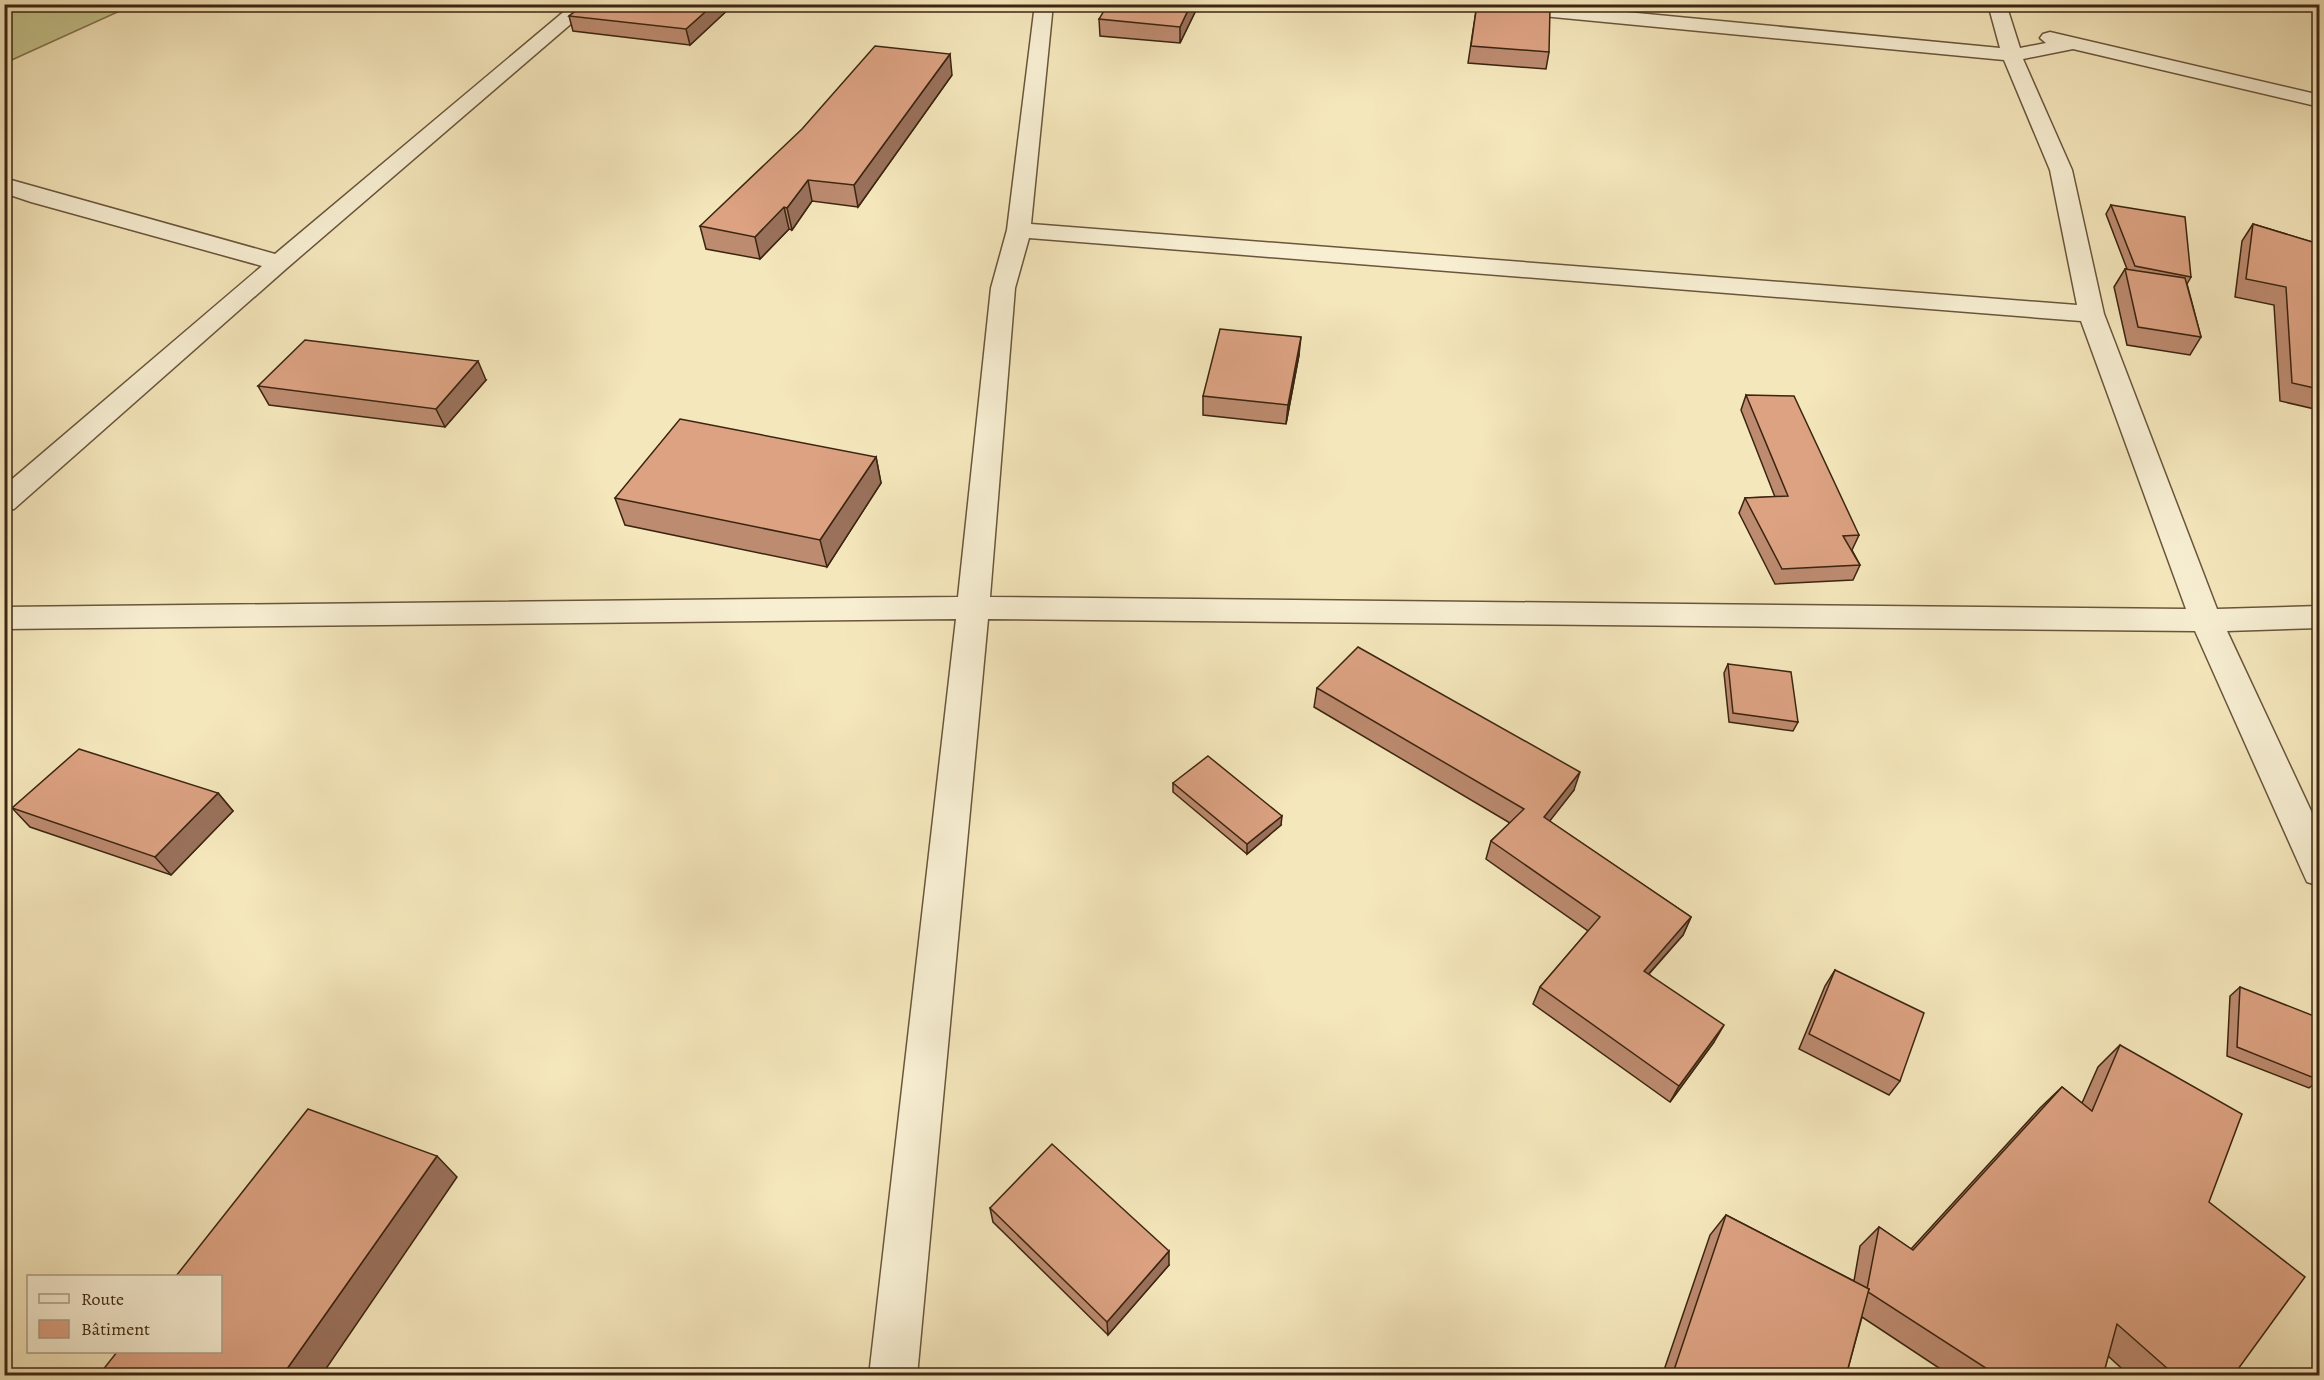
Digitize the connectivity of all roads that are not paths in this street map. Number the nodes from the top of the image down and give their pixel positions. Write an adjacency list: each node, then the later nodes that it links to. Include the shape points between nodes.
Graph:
1 (585, 4): 14 (street)
2 (1044, 4): 13 (street)
3 (1479, 4): 6 (street)
4 (1613, 4): 6 (street)
5 (1620, 4): 8 (street)
6 (1593, 15): 8 (street)
7 (2000, 15): 9 (street); 10 (street)
8 (1643, 20): 10 (street)
9 (2070, 44): 10 (street); 11 (street)
10 (2012, 55): 15 (street, via 2061,170)
11 (2319, 101)
12 (4, 185): 14 (street)
13 (1019, 230): 15 (street); 17 (street, via 1003,288)
14 (279, 263): 16 (street)
15 (2091, 314): 20 (street)
16 (4, 502)
17 (974, 608): 19 (street); 20 (street); 22 (street)
18 (2319, 617): 20 (street)
19 (4, 618)
20 (2206, 620): 21 (street)
21 (2319, 871)
22 (893, 1376)

